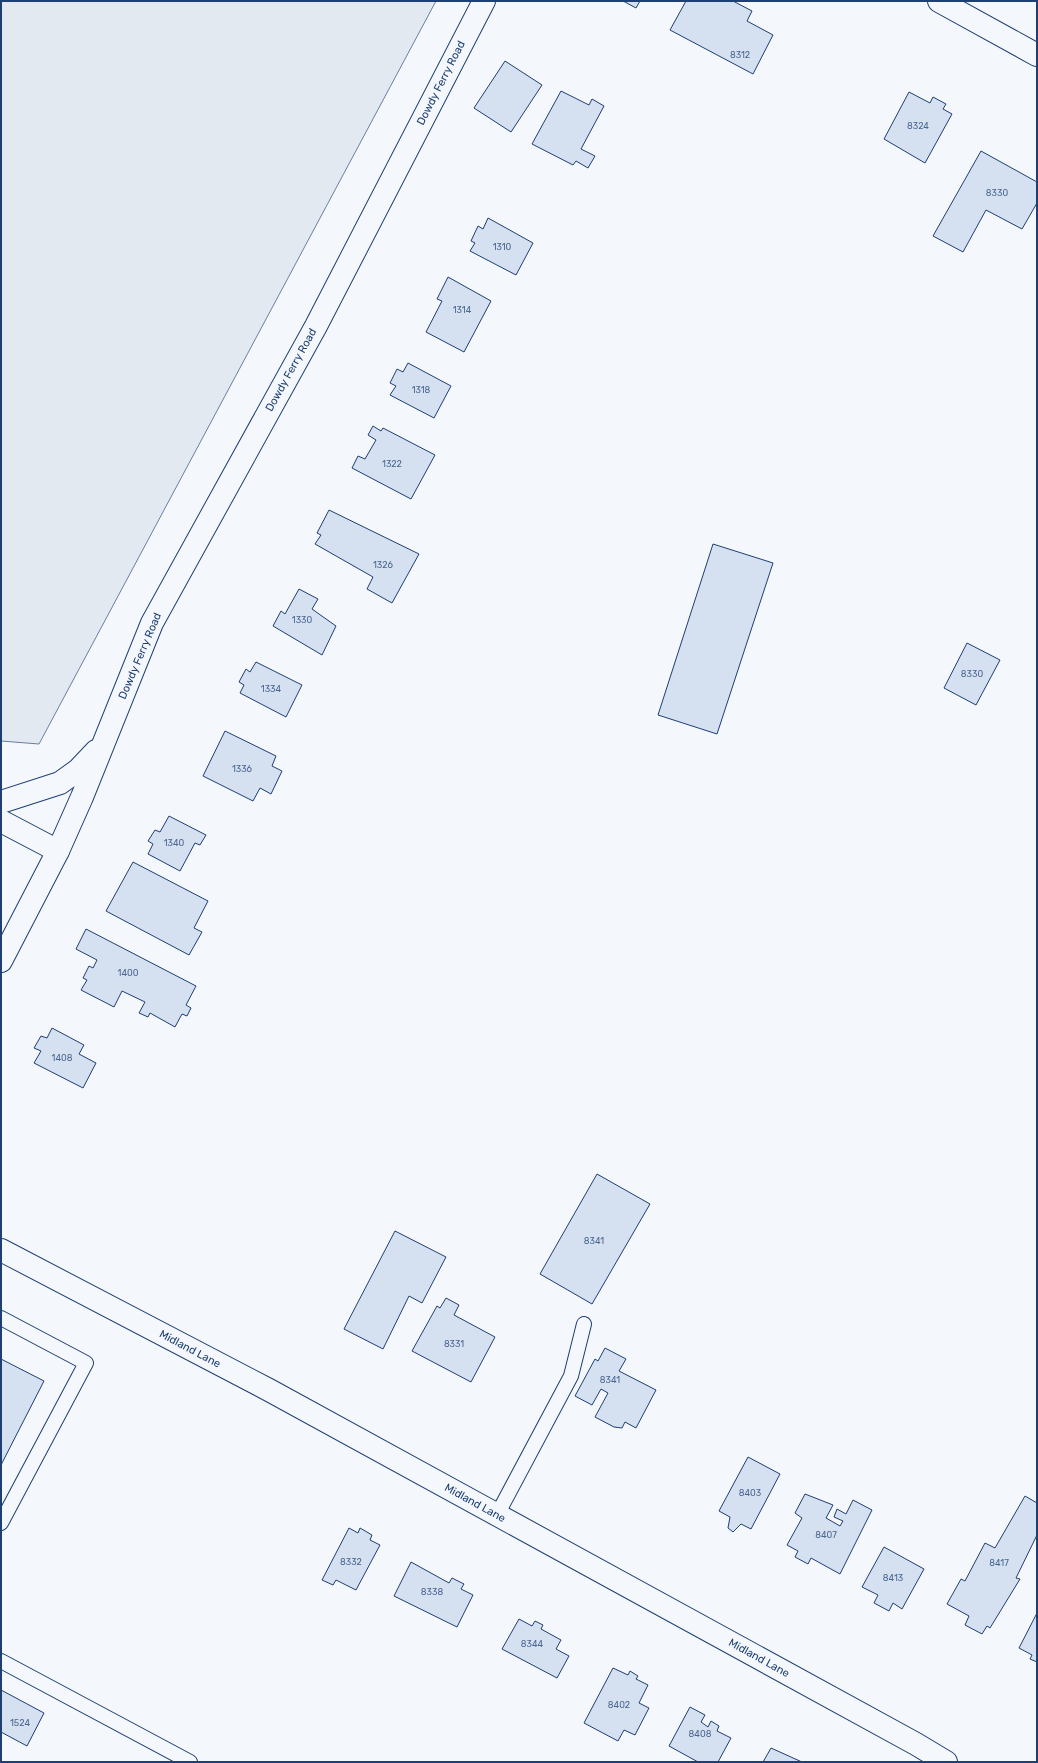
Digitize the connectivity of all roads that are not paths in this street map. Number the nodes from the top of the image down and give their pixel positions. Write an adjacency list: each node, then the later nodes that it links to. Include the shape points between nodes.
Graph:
1 (484, 1): 4 (street, Dowdy Ferry Road, via 316,326 152,624)
2 (939, 1): 3 (street)
3 (1037, 55)
4 (104, 741): 5 (street, Dowdy Ferry Road, via 78,770 60,783); 7 (street, Dowdy Ferry Road)
5 (1, 802)
6 (1, 821): 7 (street)
7 (58, 851): 8 (street, Dowdy Ferry Road)
8 (1, 961)
9 (1, 1250): 12 (street, Midland Lane, via 269,1390)
10 (1, 1318): 13 (lane, via 86,1363)
11 (584, 1324): 12 (lane, via 571,1376)
12 (497, 1515): 16 (street, Midland Lane)
13 (1, 1523)
14 (1, 1661): 15 (lane)
15 (190, 1762)
16 (946, 1762)

